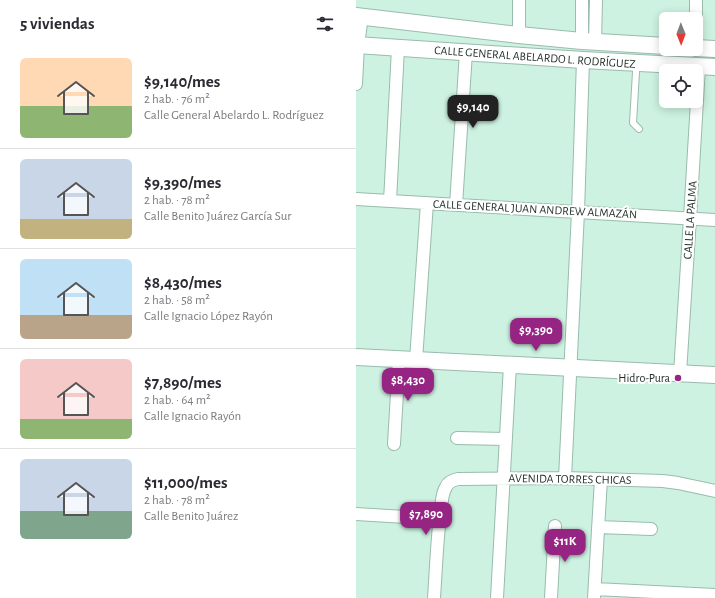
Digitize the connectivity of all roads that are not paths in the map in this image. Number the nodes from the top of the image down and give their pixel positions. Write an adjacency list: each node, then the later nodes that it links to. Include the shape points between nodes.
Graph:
1 (519, 0): 7 (street)
2 (582, 0): 8 (street)
3 (596, 0): 8 (street)
4 (696, 0): 5 (street)
5 (696, 12)
6 (359, 16): 7 (main road, CALLE GENERAL ABELARDO L. RODRÍGUEZ); 9 (street)
7 (519, 35): 8 (main road, CALLE GENERAL ABELARDO L. RODRÍGUEZ)
8 (589, 41): 10 (main road, CALLE GENERAL ABELARDO L. RODRÍGUEZ)
9 (357, 45): 11 (main road, CALLE GENERAL ABELARDO L. RODRÍGUEZ); 20 (street)
10 (659, 46)
11 (398, 48): 14 (main road, CALLE GENERAL ABELARDO L. RODRÍGUEZ); 24 (street)
12 (703, 48): 13 (main road)
13 (715, 49)
14 (466, 52): 15 (main road, CALLE GENERAL ABELARDO L. RODRÍGUEZ); 26 (street)
15 (583, 60): 16 (main road, CALLE GENERAL ABELARDO L. RODRÍGUEZ); 27 (street)
16 (635, 63): 17 (main road, CALLE GENERAL ABELARDO L. RODRÍGUEZ); 22 (lane, via 633,123)
17 (659, 64)
18 (703, 67): 19 (main road, CALLE GENERAL ABELARDO L. RODRÍGUEZ)
19 (715, 67)
20 (356, 84)
21 (697, 108): 28 (street, CALLE LA PALMA)
22 (639, 129)
23 (356, 198): 24 (street, CALLE GENERAL JUAN ANDREW ALMAZÁN)
24 (390, 201): 25 (street, CALLE GENERAL JUAN ANDREW ALMAZÁN)
25 (427, 203): 26 (street, CALLE GENERAL JUAN ANDREW ALMAZÁN); 32 (street)
26 (456, 205): 27 (street, CALLE GENERAL JUAN ANDREW ALMAZÁN)
27 (578, 212): 28 (street, CALLE GENERAL JUAN ANDREW ALMAZÁN); 34 (street)
28 (690, 218): 29 (street, CALLE GENERAL JUAN ANDREW ALMAZÁN); 35 (street, CALLE LA PALMA)
29 (715, 220)
30 (356, 357): 31 (main road)
31 (399, 359): 32 (main road); 39 (street)
32 (416, 360): 33 (main road)
33 (510, 365): 34 (main road); 38 (street)
34 (570, 368): 35 (main road); 41 (street)
35 (680, 373): 36 (main road)
36 (715, 375)
37 (457, 438): 38 (street)
38 (506, 438): 40 (street)
39 (394, 444)
40 (504, 478): 41 (street, AVENIDA TORRES CHICAS); 45 (street, AVENIDA TORRES CHICAS, via 458,479 448,483); 52 (street)
41 (565, 478): 42 (street, AVENIDA TORRES CHICAS)
42 (601, 479): 43 (street, AVENIDA TORRES CHICAS, via 663,481); 47 (street)
43 (715, 491)
44 (356, 514): 45 (street)
45 (439, 519): 51 (street)
46 (555, 526): 53 (street)
47 (598, 528): 48 (street); 49 (street)
48 (651, 529)
49 (595, 593): 50 (street)
50 (715, 595)
51 (434, 598)
52 (497, 598)
53 (551, 598)

